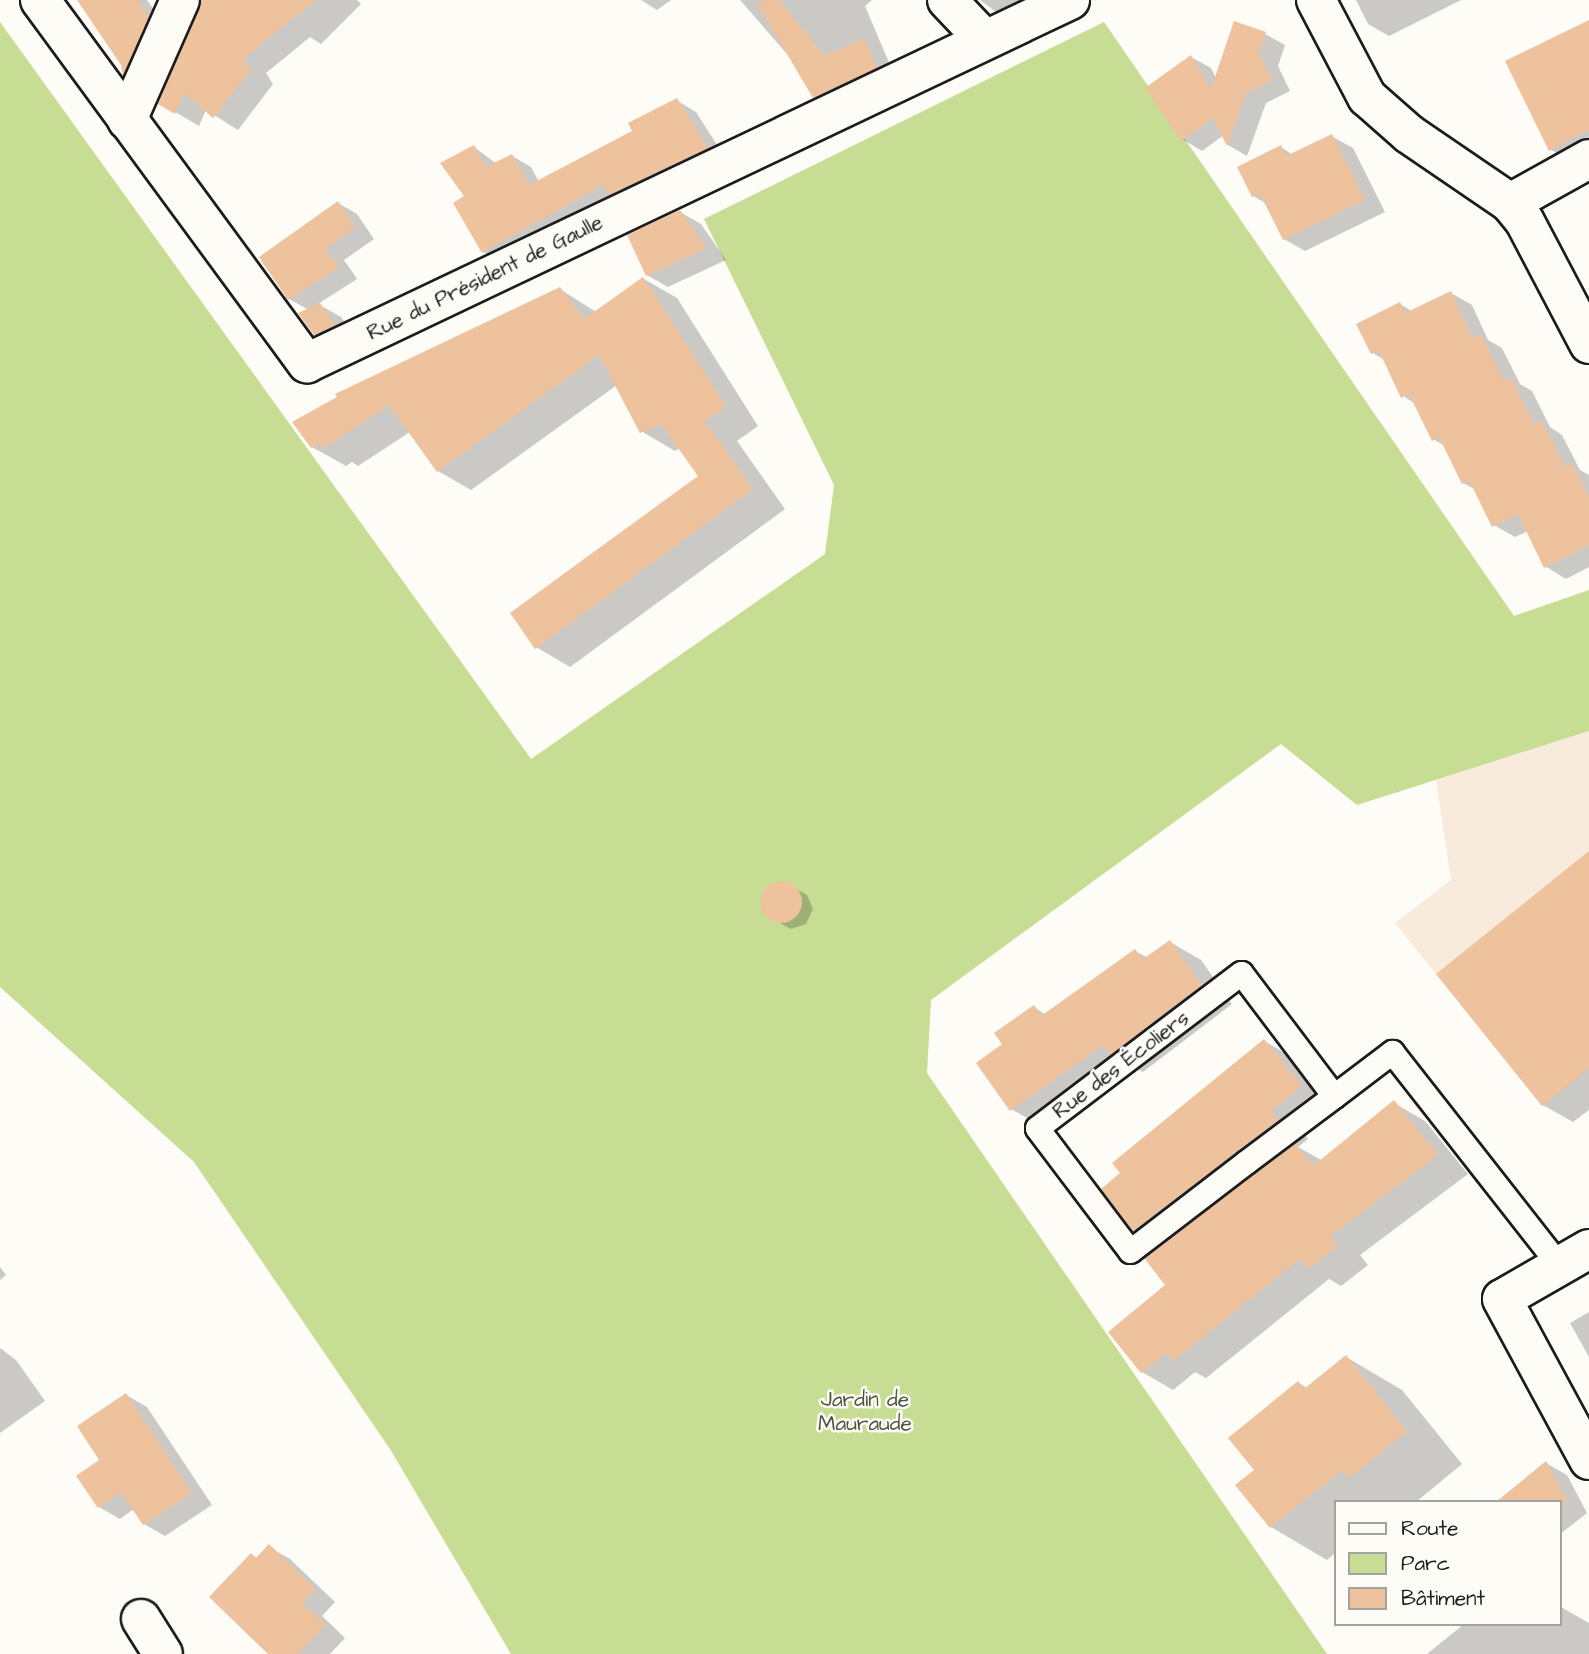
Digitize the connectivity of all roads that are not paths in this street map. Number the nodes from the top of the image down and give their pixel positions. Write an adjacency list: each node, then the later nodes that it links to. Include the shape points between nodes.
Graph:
1 (40, 0): 7 (street, Rue du Président de Gaulle)
2 (180, 0): 7 (street)
3 (947, 0): 6 (street)
4 (1070, 0): 6 (street, Rue du Président de Gaulle)
5 (1316, 0): 9 (street, via 1357,81 1377,107)
6 (984, 39): 7 (street, Rue du Président de Gaulle, via 307,363)
7 (127, 120)
8 (1589, 159): 9 (street)
9 (1510, 204): 10 (street, via 1540,248)
10 (1589, 344)
11 (1334, 1096): 11 (lane, Rue des Écoliers, via 1130,1251 1037,1128 1241,973); 12 (lane, Rue des Écoliers, via 1392,1052)
12 (1574, 1257): 13 (street, via 1502,1299)
13 (1589, 1460)
14 (141, 1619): 15 (street)
15 (163, 1654)

